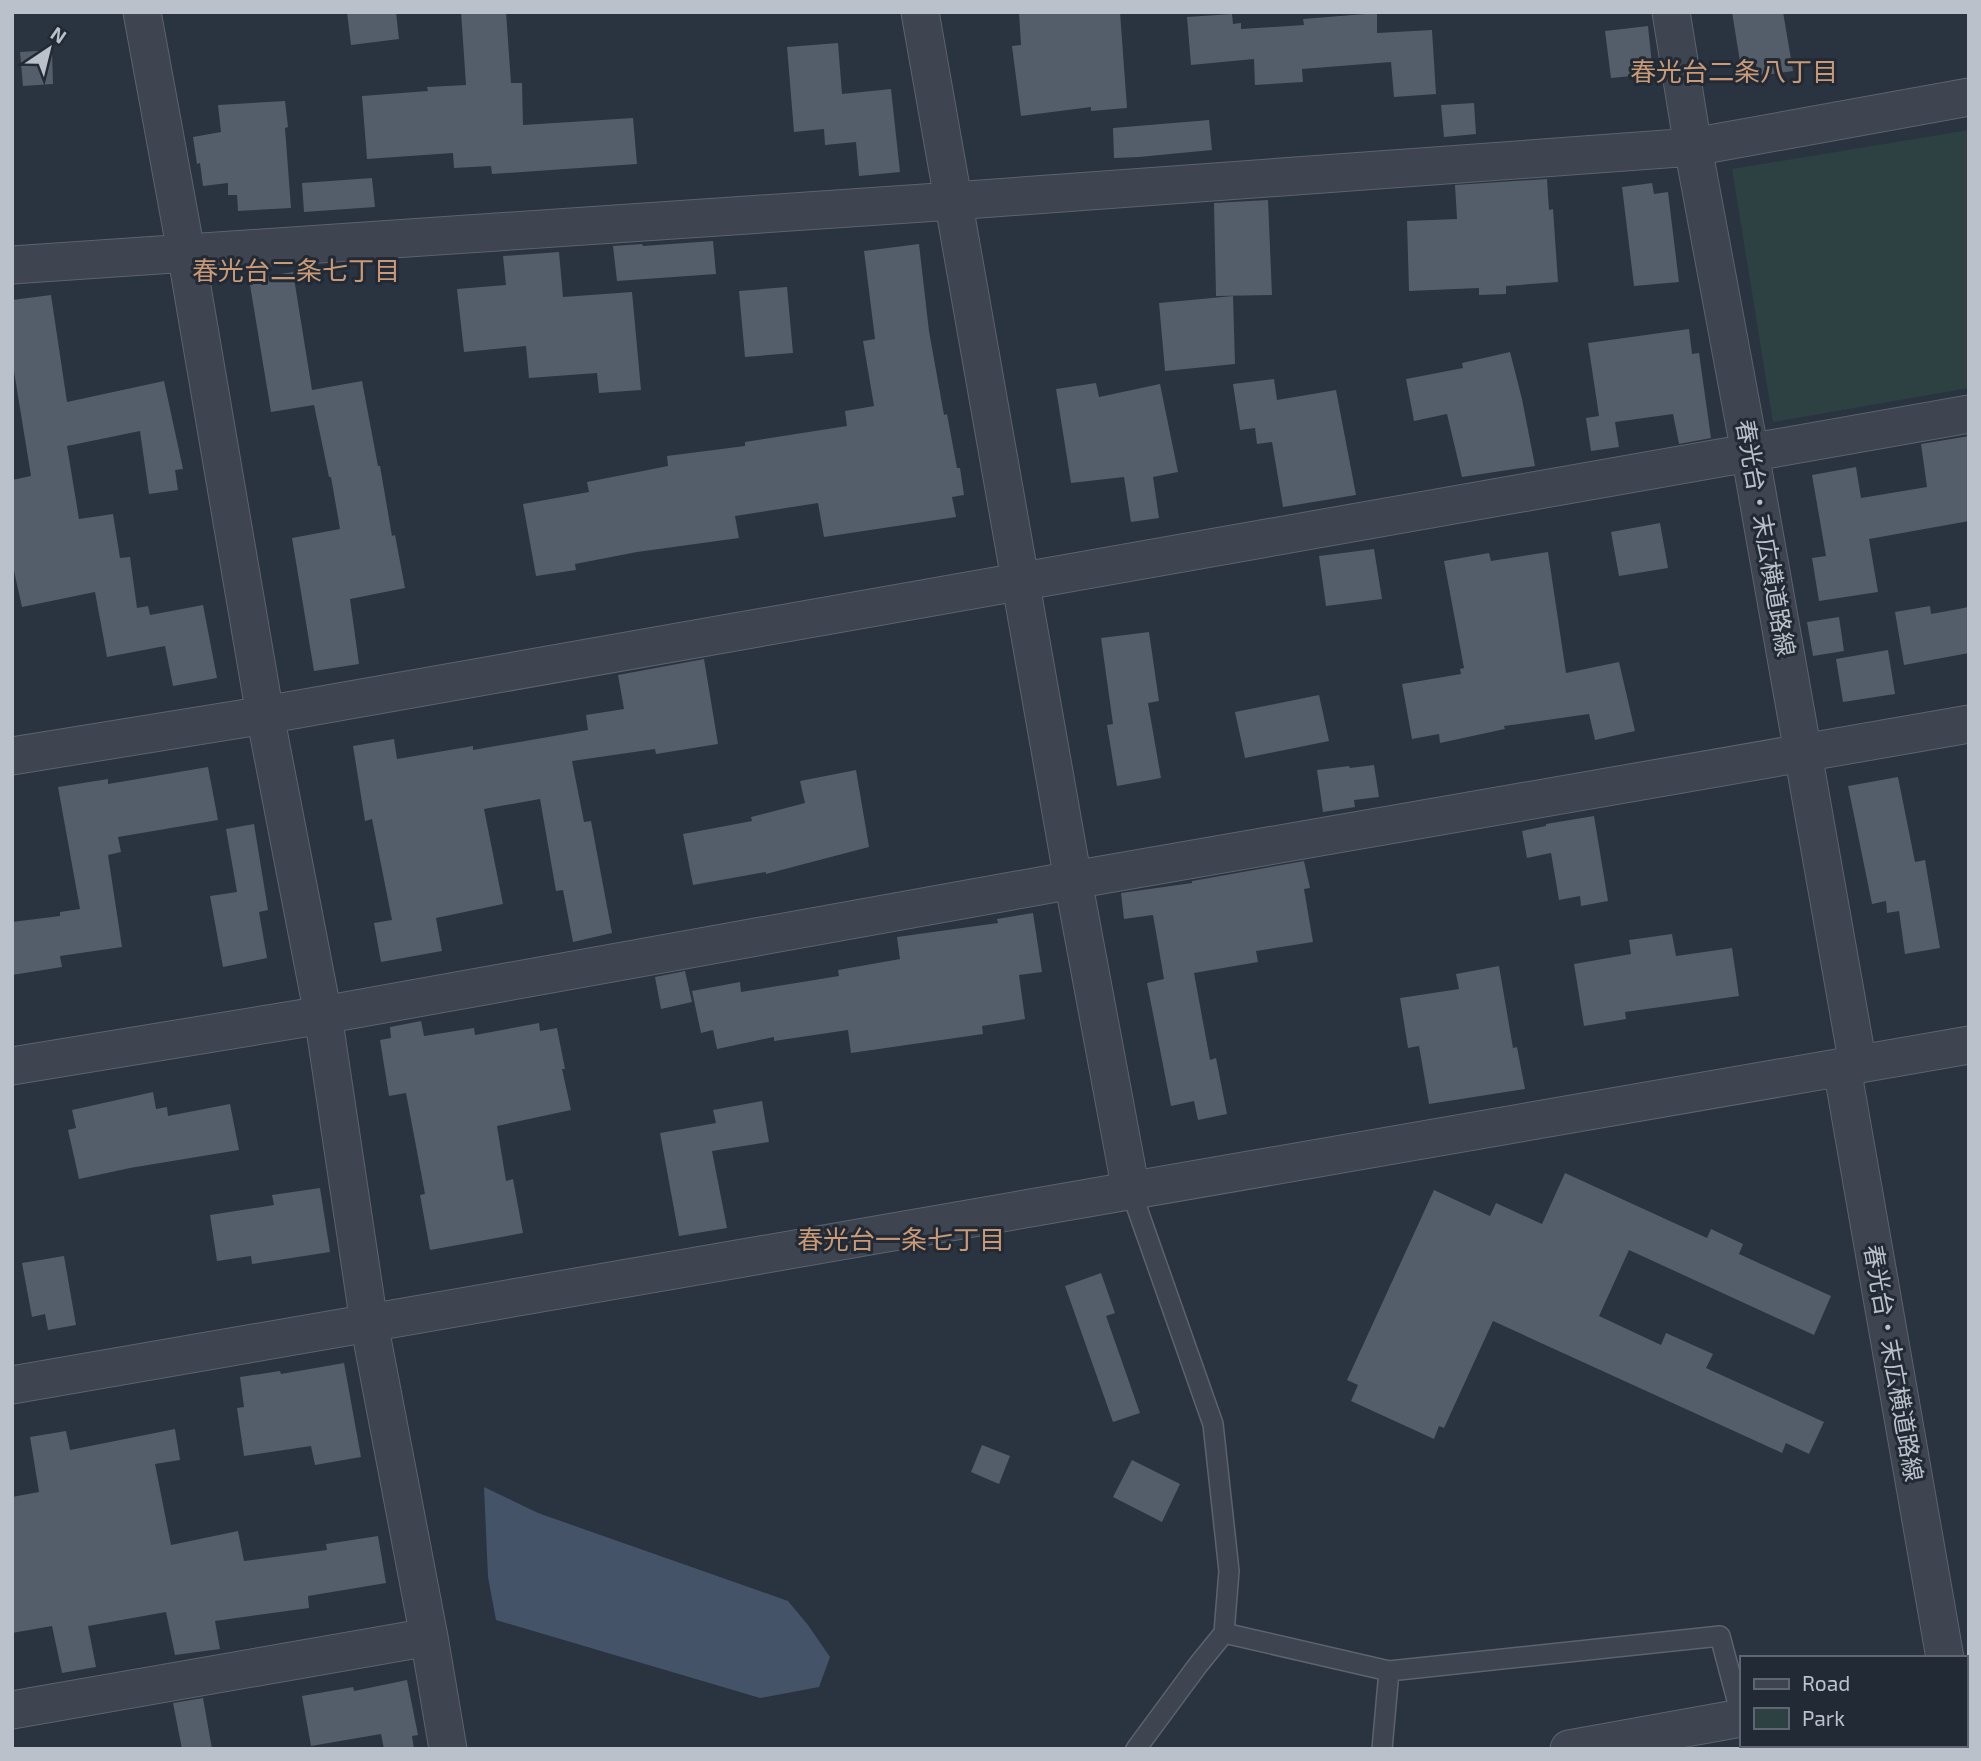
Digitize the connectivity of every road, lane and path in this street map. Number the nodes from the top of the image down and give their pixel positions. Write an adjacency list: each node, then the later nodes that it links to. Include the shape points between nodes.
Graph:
1 (142, 12): 7 (street)
2 (920, 12): 6 (street)
3 (1671, 12): 5 (street, 春光台・末広横道路線)
4 (1969, 97): 5 (street)
5 (1693, 146): 6 (street); 10 (street, 春光台・末広横道路線)
6 (953, 201): 7 (street); 11 (street)
7 (186, 252): 8 (street); 12 (street)
8 (12, 265)
9 (1969, 414): 10 (street)
10 (1750, 453): 11 (street); 14 (street, 春光台・末広横道路線)
11 (1021, 580): 12 (street); 16 (street)
12 (265, 715): 15 (street); 17 (street)
13 (1969, 724): 14 (street)
14 (1802, 754): 16 (street); 20 (street, 春光台・末広横道路線)
15 (12, 756)
16 (1073, 880): 17 (street); 21 (street)
17 (323, 1015): 19 (street); 22 (street)
18 (1969, 1045): 20 (street)
19 (12, 1066)
20 (1850, 1066): 21 (street); 26 (street, 春光台・末広横道路線)
21 (1130, 1191): 22 (street); 24 (lane, via 1213,1424 1229,1570)
22 (369, 1323): 23 (street); 25 (street)
23 (12, 1385)
24 (1224, 1633): 27 (lane); 32 (lane)
25 (429, 1637): 28 (street); 31 (street)
26 (1945, 1656)
27 (1389, 1671): 29 (lane, via 1720,1636); 33 (lane)
28 (12, 1710)
29 (1740, 1713)
30 (1740, 1717): 34 (street)
31 (448, 1749)
32 (1136, 1749)
33 (1382, 1749)
34 (1569, 1749)

